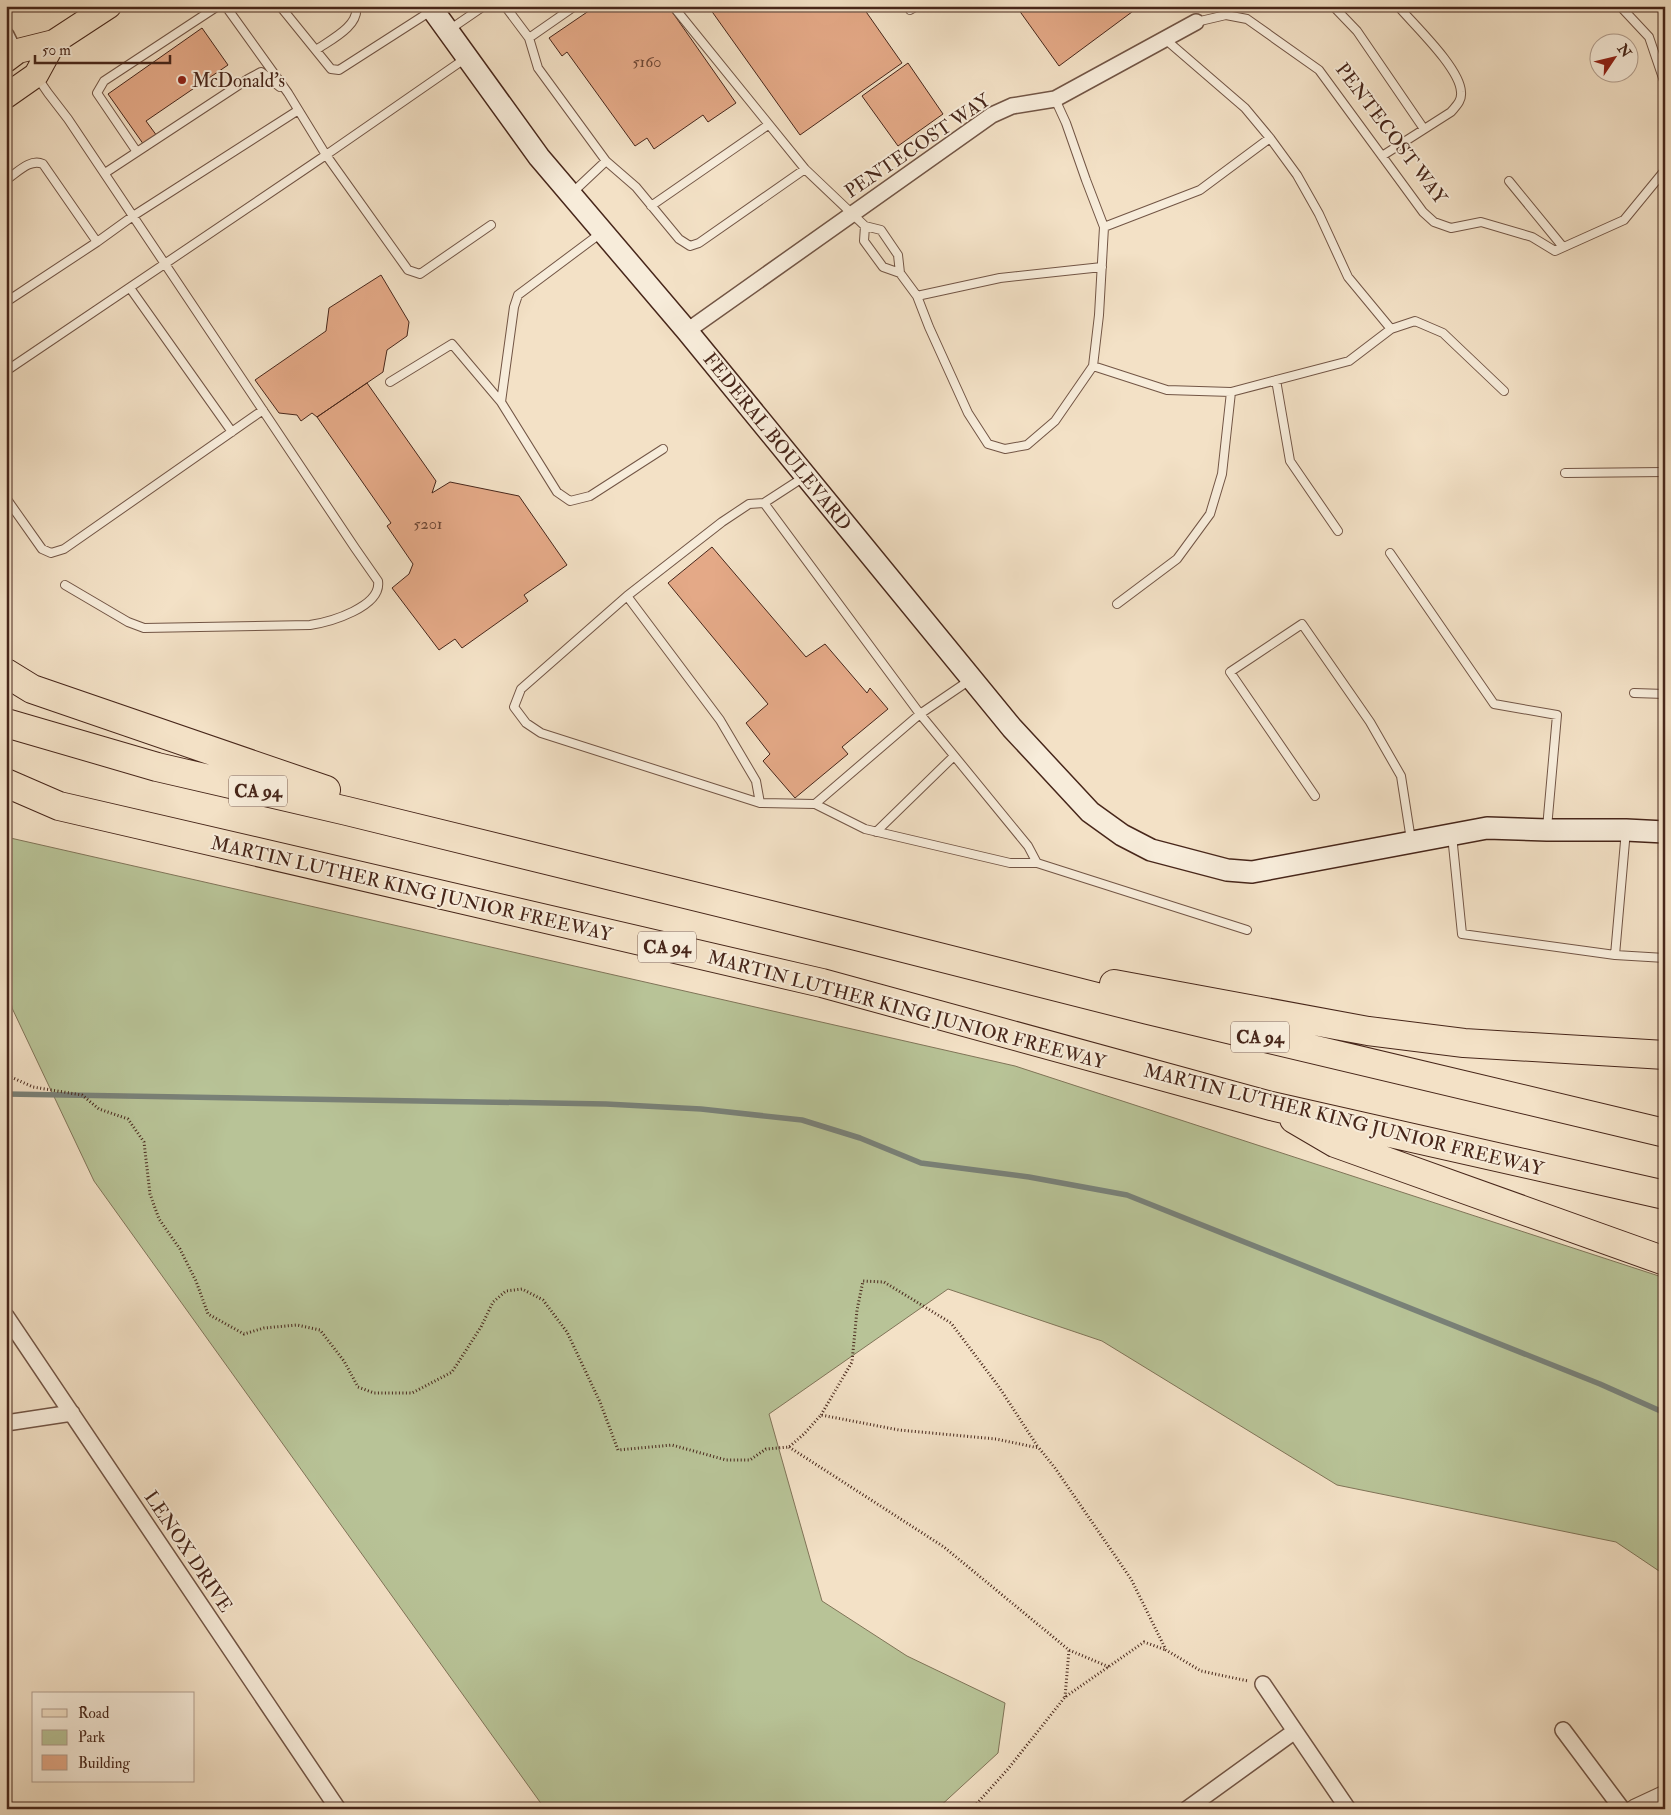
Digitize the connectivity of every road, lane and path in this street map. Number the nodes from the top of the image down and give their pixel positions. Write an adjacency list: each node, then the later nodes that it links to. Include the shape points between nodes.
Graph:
1 (109, 6): 17 (main road)
2 (219, 6): 24 (lane, via 228,8); 31 (lane, via 104,81 98,89 97,93)
3 (280, 6): 19 (lane)
4 (356, 6): 19 (lane, via 353,23)
5 (484, 6): 14 (lane)
6 (505, 6): 15 (lane)
7 (575, 6): 15 (lane)
8 (673, 6): 28 (lane)
9 (1334, 6): 29 (lane, via 1356,31)
10 (1398, 6): 29 (lane, via 1448,63 1462,93 1460,102 1451,112)
11 (1620, 6): 23 (lane, via 1648,37)
12 (431, 8): 14 (main road, FEDERAL BOULEVARD); 19 (lane, via 339,70 330,69)
13 (1196, 22): 16 (street, PENTECOST WAY); 33 (lane, PENTECOST WAY, via 1226,15 1247,19 1319,70)
14 (448, 31): 20 (main road, FEDERAL BOULEVARD)
15 (529, 38): 34 (lane, via 538,68)
16 (1165, 39): 26 (street, PENTECOST WAY); 30 (lane, via 1245,108)
17 (54, 42): 18 (main road); 22 (main road)
18 (10, 49): 21 (main road)
19 (316, 50)
20 (467, 58): 32 (lane); 40 (main road, FEDERAL BOULEVARD, via 539,158)
21 (6, 75)
22 (36, 75): 25 (main road); 37 (lane)
23 (1665, 84)
24 (288, 93): 27 (lane); 31 (lane, via 261,72)
25 (6, 96)
26 (1055, 99): 42 (street, PENTECOST WAY, via 1012,106 992,115); 46 (lane)
27 (297, 110): 32 (lane); 43 (lane)
28 (768, 125): 35 (lane); 41 (lane)
29 (1424, 128): 33 (lane)
30 (1270, 138): 46 (lane, via 1200,190); 56 (lane, via 1297,175 1319,214 1348,277)
31 (137, 152): 37 (lane)
32 (326, 155): 44 (lane, via 408,270 420,274); 50 (lane)
33 (1382, 156): 49 (lane, PENTECOST WAY, via 1434,222 1451,228 1481,222 1532,237 1555,251)
34 (606, 161): 40 (lane); 41 (lane, via 636,187)
35 (805, 169): 41 (lane, via 690,246 679,239); 42 (lane)
36 (1665, 170): 49 (lane, via 1624,220)
37 (105, 173): 43 (lane)
38 (6, 180): 48 (lane, via 32,162 43,164)
39 (1509, 181): 49 (lane)
40 (570, 194): 47 (main road, FEDERAL BOULEVARD)
41 (651, 206)
42 (853, 214): 45 (lane); 57 (street, PENTECOST WAY)
43 (133, 216): 48 (lane); 50 (lane)
44 (491, 225)
45 (864, 226): 52 (lane, via 864,241 883,268); 52 (lane, via 881,230 898,255)
46 (1104, 227): 51 (lane)
47 (603, 232): 57 (main road, FEDERAL BOULEVARD); 64 (lane, via 518,295)
48 (97, 242): 55 (lane)
49 (1563, 248)
50 (165, 264): 53 (lane); 65 (lane)
51 (1102, 267): 54 (lane, via 1000,278); 58 (lane)
52 (900, 273): 54 (lane)
53 (130, 288): 59 (lane); 66 (lane)
54 (917, 296): 58 (lane, via 968,413 988,444 1005,449 1027,445 1055,421)
55 (6, 302)
56 (1391, 329): 60 (lane, via 1350,361); 62 (lane, via 1415,321 1443,333)
57 (687, 331): 70 (main road, FEDERAL BOULEVARD)
58 (1093, 366): 63 (lane, via 1167,390)
59 (6, 372)
60 (1276, 380): 63 (lane); 73 (lane, via 1290,460)
61 (390, 382): 64 (lane, via 452,344)
62 (1504, 391)
63 (1231, 392): 77 (lane, via 1222,474 1210,514 1177,559)
64 (501, 402): 67 (lane, via 557,492 570,501 590,496)
65 (263, 410): 66 (lane); 75 (lane, via 378,581 375,596 329,622 310,625 144,628)
66 (232, 432): 71 (lane, via 64,550 51,553 42,549)
67 (663, 449)
68 (1665, 472): 69 (lane)
69 (1565, 473)
70 (806, 476): 72 (lane); 79 (main road, FEDERAL BOULEVARD)
71 (6, 498)
72 (764, 502): 76 (lane, via 749,504 722,522); 82 (lane)
73 (1338, 532)
74 (1390, 553): 91 (lane, via 1494,704 1557,715)
75 (65, 585)
76 (627, 596): 88 (lane, via 720,720 756,781); 88 (lane, via 520,689 514,707 526,723 541,733)
77 (1117, 604)
78 (6, 673): 97 (highway, via 32,690)
79 (972, 679): 82 (lane); 96 (main road, FEDERAL BOULEVARD, via 1012,728 1090,812 1122,835 1151,850 1227,870 1252,872)
80 (1634, 693): 81 (lane)
81 (1665, 694)
82 (920, 714): 84 (lane); 89 (lane)
83 (6, 723): 97 (highway, CA 94, via 157,767)
84 (954, 756): 93 (lane); 98 (lane, via 1028,846)
85 (6, 783): 90 (highway, MARTIN LUTHER KING JUNIOR FREEWAY / CA 94)
86 (6, 793): 90 (highway)
87 (1315, 796): 96 (lane, via 1230,672 1302,624 1370,722 1401,776)
88 (760, 804): 89 (lane)
89 (815, 804): 93 (lane)
90 (59, 806): 105 (highway, MARTIN LUTHER KING JUNIOR FREEWAY / CA 94, via 822,983)
91 (1547, 830): 92 (main road, FEDERAL BOULEVARD); 95 (main road, FEDERAL BOULEVARD, via 1487,828)
92 (1626, 830): 94 (main road, FEDERAL BOULEVARD); 101 (lane)
93 (876, 832): 98 (lane, via 1010,863)
94 (1665, 832)
95 (1452, 834): 96 (main road, FEDERAL BOULEVARD); 101 (lane, via 1462,934)
96 (1411, 842)
97 (512, 852): 100 (highway, CA 94)
98 (1038, 863): 99 (lane)
99 (1246, 930)
100 (856, 936): 103 (highway, via 1368,1031 1464,1043); 106 (highway, CA 94, via 1148,1010)
101 (1615, 955): 102 (lane)
102 (1665, 958)
103 (1665, 1054)
104 (6, 1072): 113 (path, via 11,1078 33,1088 82,1095 99,1109 128,1119 144,1142 150,1194 159,1219 180,1249 208,1314 244,1334 264,1328 297,1325 320,1330 344,1361 358,1387 374,1393 412,1393 452,1372 493,1302 506,1291 522,1289 543,1300 568,1332 618,1450 672,1445 726,1460 750,1460 766,1449)
105 (1271, 1106): 107 (highway, MARTIN LUTHER KING JUNIOR FREEWAY / CA 94); 108 (highway, via 1335,1143)
106 (1665, 1133)
107 (1665, 1195)
108 (1665, 1261)
109 (6, 1316): 110 (street, LENOX DRIVE)
110 (72, 1413): 112 (street); 123 (street, LENOX DRIVE)
111 (821, 1415): 113 (path); 114 (path, via 899,1430 996,1439); 114 (path, via 852,1362 863,1280 884,1282 951,1323)
112 (6, 1423)
113 (789, 1447): 115 (path, via 944,1547)
114 (1039, 1448): 116 (path, via 1131,1580)
115 (1069, 1650): 117 (path); 119 (path)
116 (1166, 1650): 117 (path, via 1144,1642); 118 (path, via 1202,1671)
117 (1109, 1667): 119 (path)
118 (1263, 1684): 121 (street)
119 (1065, 1697): 124 (path)
120 (1563, 1730): 127 (street)
121 (1295, 1731): 125 (street); 126 (street)
122 (1665, 1795): 128 (street)
123 (338, 1809)
124 (972, 1809)
125 (1187, 1809)
126 (1348, 1809)
127 (1622, 1809)
128 (1635, 1809)

